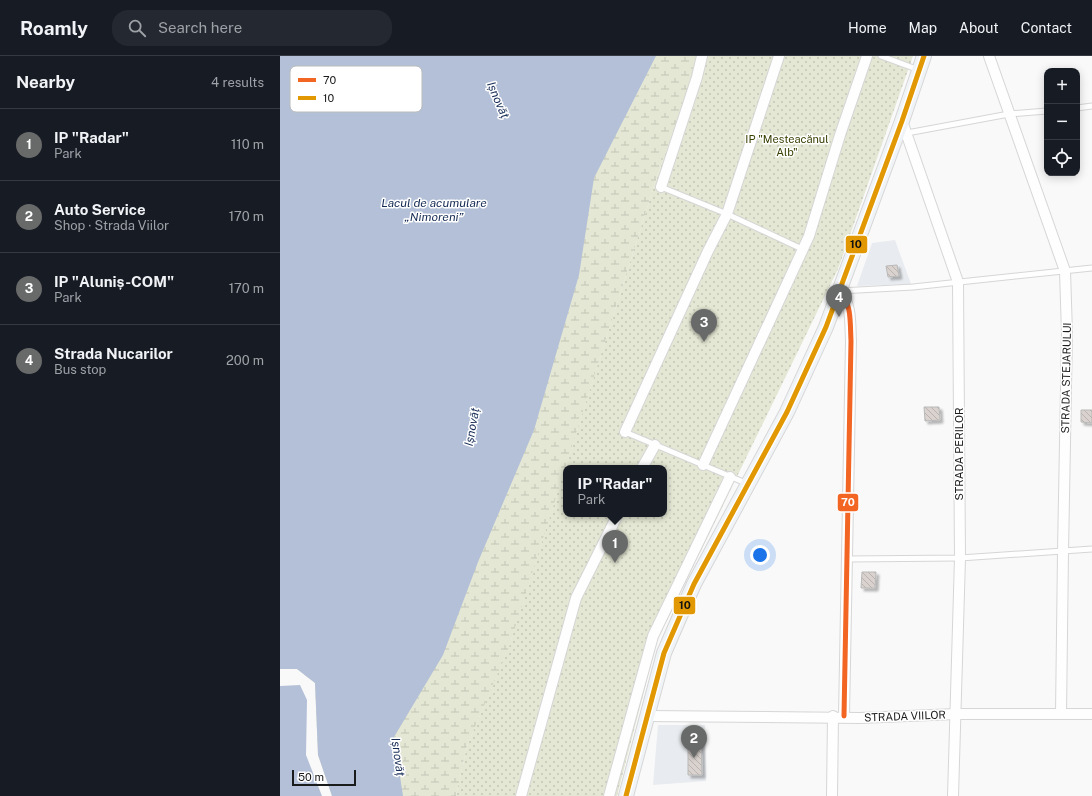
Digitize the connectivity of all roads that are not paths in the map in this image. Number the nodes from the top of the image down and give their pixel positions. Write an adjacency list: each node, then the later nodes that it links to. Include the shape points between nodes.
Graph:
1 (702, 56): 13 (street)
2 (779, 56): 14 (street)
3 (867, 56): 15 (street, via 809,236)
4 (881, 56): 7 (lane)
5 (924, 56): 7 (main road)
6 (989, 56): 11 (street, STRADA STEJARULUI)
7 (920, 70): 12 (main road)
8 (1092, 106): 9 (lane)
9 (1080, 108)
10 (1044, 111): 11 (lane)
11 (1009, 114): 12 (lane); 17 (street, STRADA STEJARULUI)
12 (905, 127): 18 (street, STRADA PERILOR); 19 (main road)
13 (661, 186): 14 (lane)
14 (727, 214): 15 (lane); 20 (street)
15 (802, 249): 23 (street)
16 (1092, 268): 17 (lane)
17 (1065, 271): 18 (lane); 28 (street, STRADA STEJARULUI, via 1067,333)
18 (958, 282): 19 (lane); 29 (street, STRADA PERILOR)
19 (840, 291): 25 (main road, via 787,412); 30 (street, via 846,298 849,309 851,341)
20 (625, 432): 21 (lane)
21 (655, 444): 22 (street); 23 (lane)
22 (644, 465)
23 (703, 465): 24 (lane)
24 (730, 477): 25 (lane); 38 (street, via 653,636)
25 (748, 484): 34 (main road, via 694,584 678,620 664,653)
26 (616, 517): 37 (street, via 576,598)
27 (1092, 549): 28 (lane)
28 (1062, 552): 29 (lane); 32 (street, STRADA STEJARULUI)
29 (960, 558): 30 (lane); 31 (street, STRADA PERILOR)
30 (847, 559): 36 (street)
31 (956, 714): 32 (street, STRADA VIILOR); 36 (street, STRADA VIILOR, via 860,718); 41 (street, STRADA PERILOR)
32 (1061, 714): 33 (street, STRADA VIILOR)
33 (1092, 714)
34 (646, 716): 35 (street, STRADA VIILOR); 39 (main road)
35 (833, 716): 36 (street, STRADA VIILOR); 40 (street)
36 (844, 716)
37 (522, 796)
38 (608, 796)
39 (626, 796)
40 (832, 796)
41 (953, 796)

